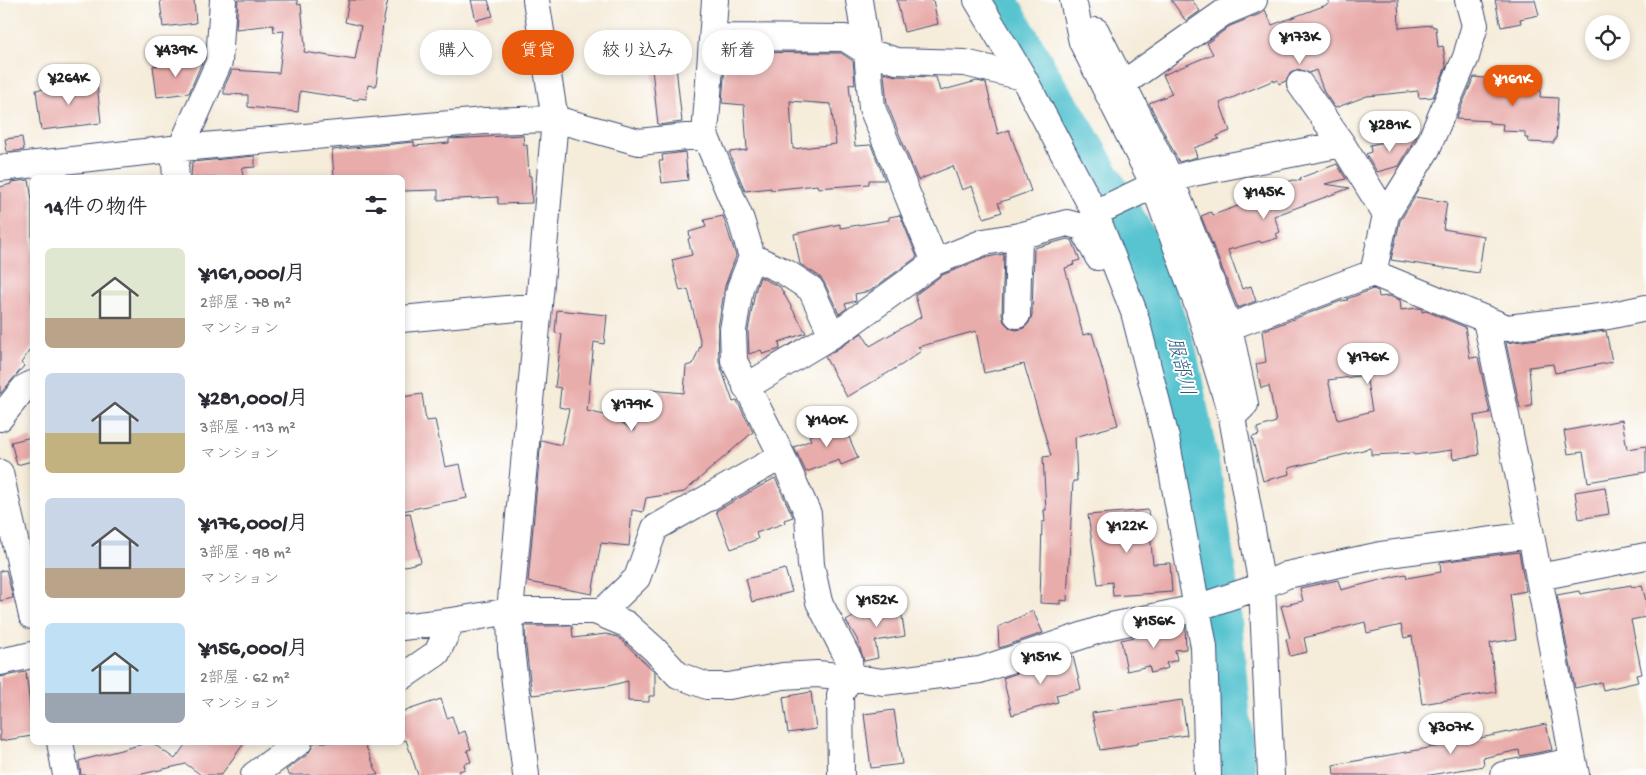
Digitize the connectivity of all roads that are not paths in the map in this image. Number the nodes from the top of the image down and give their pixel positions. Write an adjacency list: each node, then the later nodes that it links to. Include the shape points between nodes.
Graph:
1 (223, 0): 20 (street, via 219,62)
2 (536, 0): 17 (street)
3 (715, 0): 10 (street)
4 (860, 0): 12 (street)
5 (977, 0): 14 (street)
6 (1073, 0): 23 (street, via 1082,42)
7 (1080, 0): 15 (street)
8 (1254, 0): 15 (street, via 1223,13)
9 (1468, 0): 25 (street, via 1475,25 1466,57 1427,149)
10 (713, 30)
11 (774, 37): 12 (street, via 845,38)
12 (867, 52): 14 (street, via 897,61 965,63); 28 (street, via 872,108)
13 (710, 75): 18 (street)
14 (1024, 77): 24 (street)
15 (1124, 83): 23 (street)
16 (1300, 84): 19 (street)
17 (554, 119): 18 (street, via 640,142); 20 (street, via 484,120); 31 (street)
18 (705, 135): 27 (street, via 741,220)
19 (1342, 144): 23 (street, via 1193,173); 25 (street)
20 (181, 148): 21 (street); 22 (street, via 175,163)
21 (0, 168)
22 (176, 175)
23 (1159, 184): 24 (street); 36 (street); 40 (street)
24 (1095, 213): 30 (street)
25 (1386, 215): 29 (street)
26 (1019, 236): 28 (street, via 984,242); 30 (street, via 1066,223 1082,227 1108,275); 33 (street)
27 (752, 257): 37 (street, via 812,289); 39 (street, via 740,288 733,330 734,361)
28 (936, 262): 37 (street)
29 (1373, 273): 35 (street); 36 (street)
30 (1119, 276): 48 (street, via 1134,312 1166,438)
31 (539, 306): 34 (street); 50 (street)
32 (1646, 308): 35 (street, via 1608,316 1507,328)
33 (1017, 315)
34 (405, 319)
35 (1486, 320): 44 (street)
36 (1229, 327): 40 (street, via 1245,404)
37 (832, 335): 39 (street)
38 (30, 383): 41 (street)
39 (746, 387): 42 (street)
40 (1232, 417): 47 (street)
41 (0, 418)
42 (782, 456): 51 (street, via 655,528 637,578); 57 (street, via 808,514 811,565 819,602 849,660)
43 (0, 473): 49 (street)
44 (1531, 535): 46 (street); 47 (street, via 1381,556 1287,575)
45 (1646, 556): 46 (street)
46 (1539, 577): 60 (street)
47 (1262, 586): 48 (street); 66 (street)
48 (1201, 606): 57 (street, via 1112,626 980,670 883,682); 65 (street)
49 (30, 607)
50 (510, 611): 51 (street, via 596,611); 52 (street); 63 (street, via 510,649)
51 (604, 614): 57 (street, via 626,624 678,675 707,686 729,686 783,676 817,674)
52 (452, 621): 53 (street); 56 (street, via 437,653)
53 (405, 627)
54 (30, 655): 55 (street)
55 (0, 662)
56 (405, 675)
57 (850, 677): 64 (street, via 840,695)
58 (61, 745): 61 (street)
59 (295, 745): 62 (street)
60 (1575, 768): 67 (street)
61 (66, 775)
62 (254, 775)
63 (526, 775)
64 (841, 775)
65 (1208, 775)
66 (1271, 775)
67 (1503, 775)

